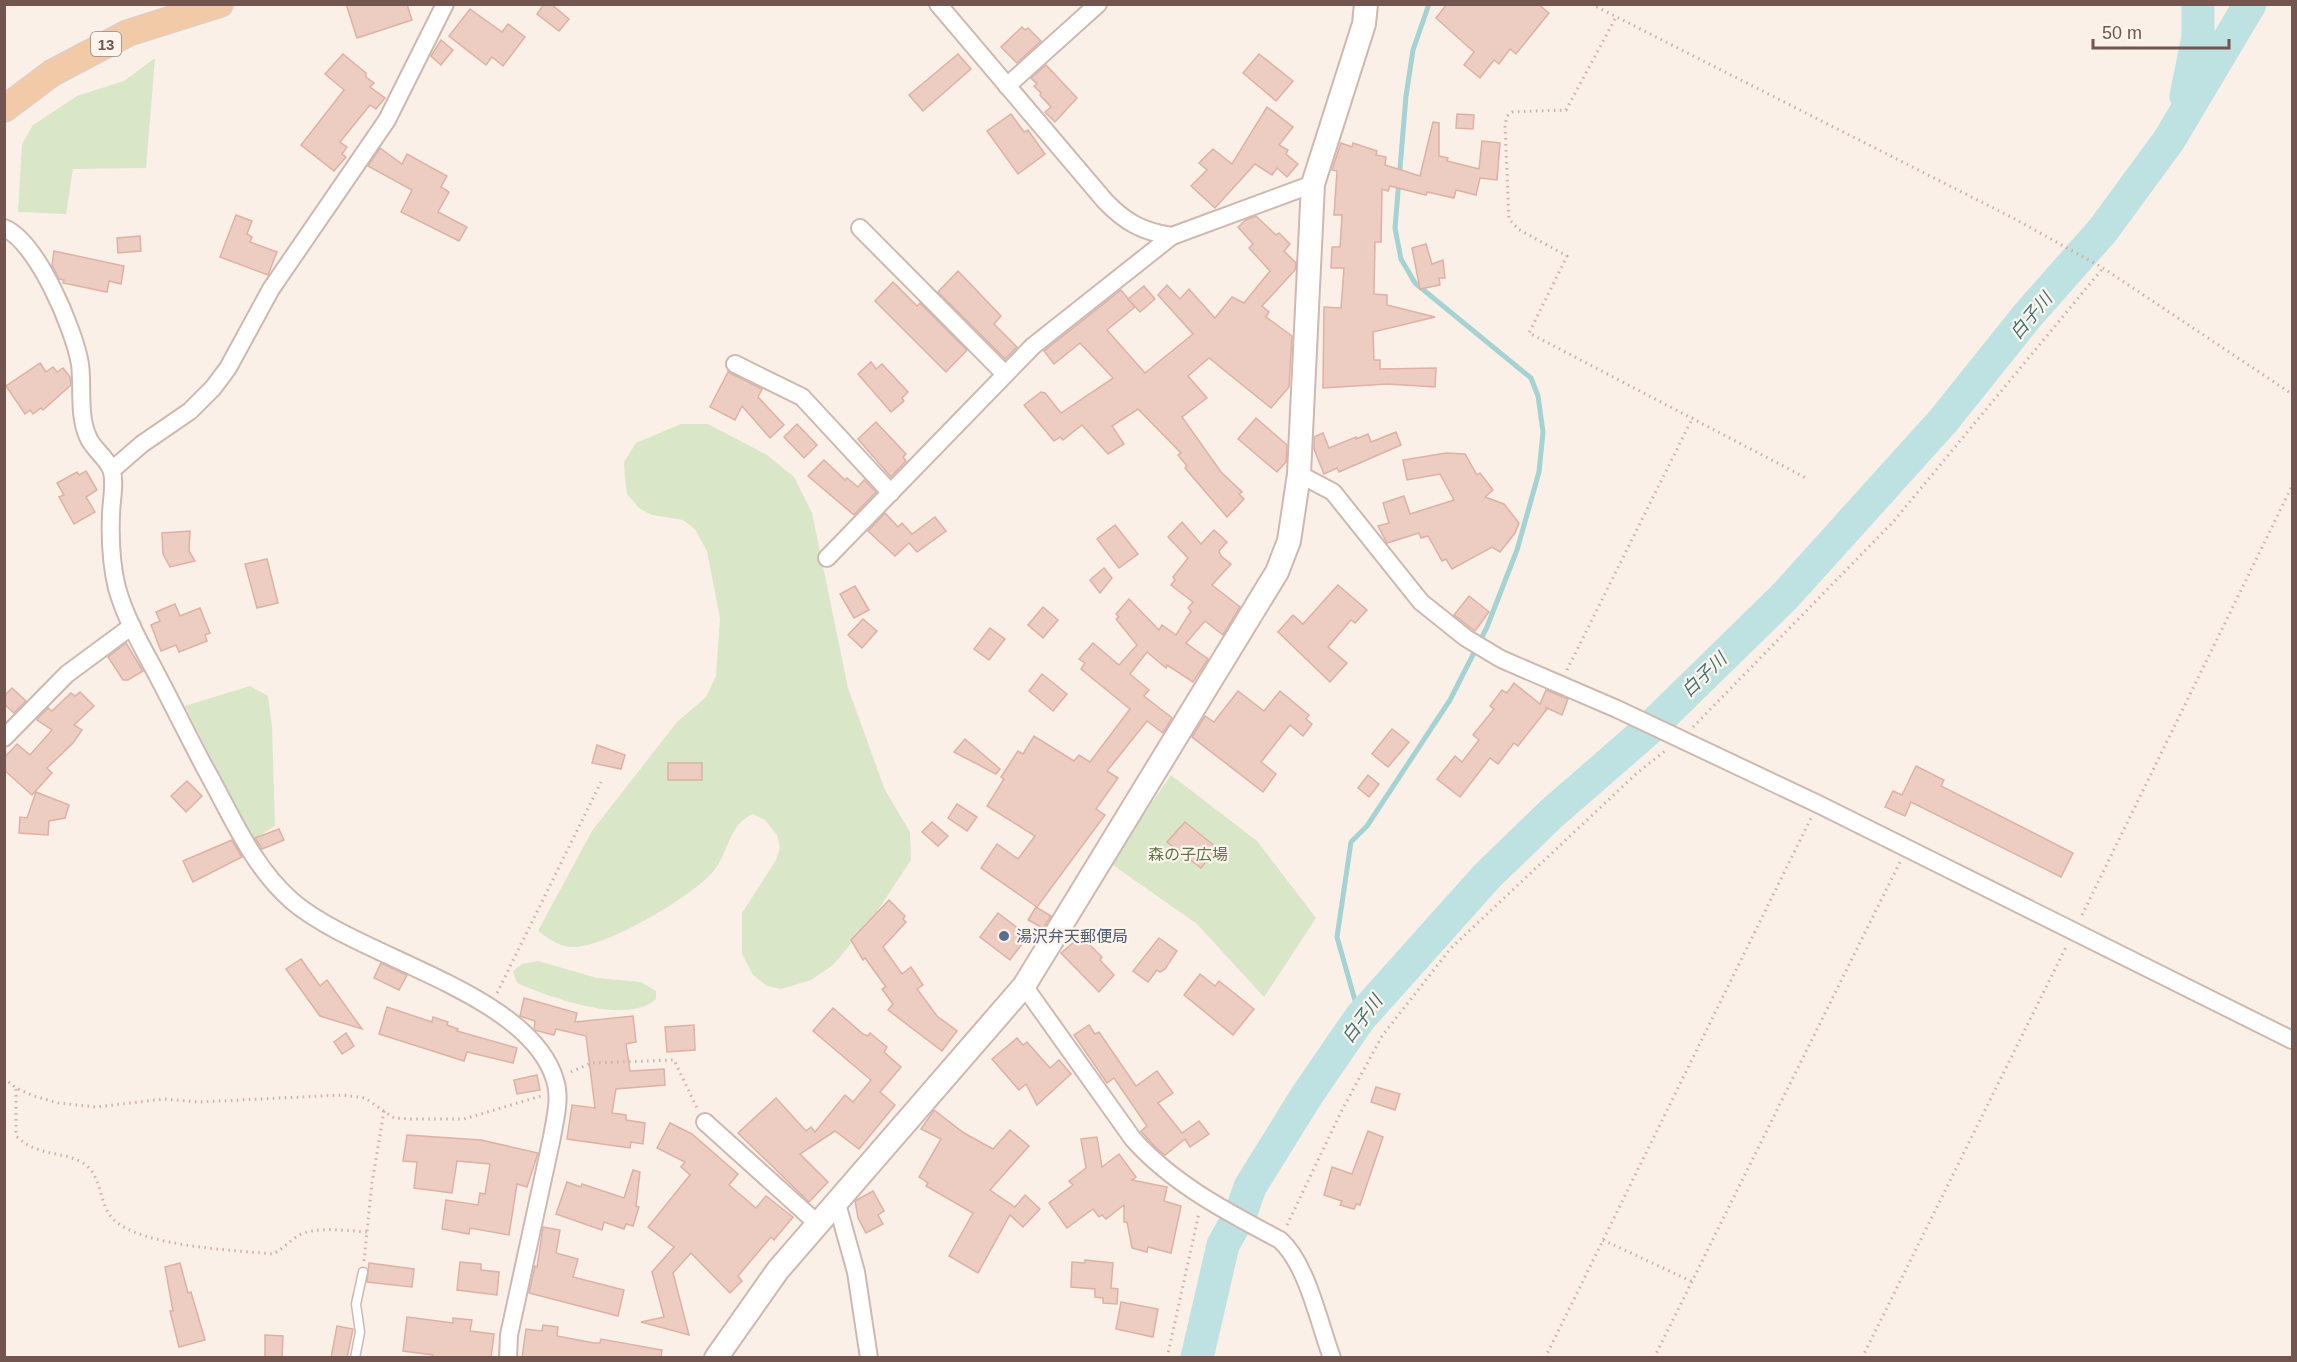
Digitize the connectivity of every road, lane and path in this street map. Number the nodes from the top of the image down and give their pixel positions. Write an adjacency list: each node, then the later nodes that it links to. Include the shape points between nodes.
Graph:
1 (220, 4): 9 (main road, 13, via 128,33 52,73)
2 (445, 4): 18 (street, via 387,120 271,289 228,368 190,411)
3 (938, 4): 8 (street)
4 (1098, 4): 8 (street)
5 (1366, 4): 10 (street, via 1364,24)
6 (1591, 4): 7 (path)
7 (1615, 19): 16 (path, via 2015,219 2103,268); 17 (path, via 1566,110 1512,112 1507,116 1509,219 1518,229 1567,256 1529,333)
8 (1007, 86): 13 (street, via 1121,218 1153,233)
9 (4, 109)
10 (1313, 184): 13 (street); 19 (street)
11 (4, 228): 18 (street, via 21,237 32,250 66,316 79,359 88,439)
12 (860, 228): 15 (street)
13 (1172, 236): 15 (street, via 1033,346)
14 (735, 364): 22 (street, via 802,397)
15 (1005, 374): 22 (street)
16 (2292, 394)
17 (1693, 417): 20 (path); 25 (path)
18 (112, 470): 24 (street, via 111,559 117,590)
19 (1299, 474): 25 (street, via 1334,492 1421,602 1487,651); 31 (street, via 1289,541 1277,572)
20 (1808, 479)
21 (2292, 486): 30 (path)
22 (891, 493): 23 (street)
23 (827, 558)
24 (132, 626): 26 (street, via 67,674); 32 (street, via 260,867 291,900 320,922 430,974)
25 (1560, 685): 28 (street)
26 (4, 738)
27 (601, 782): 32 (path)
28 (1818, 804): 29 (street); 43 (path)
29 (1906, 849): 30 (street); 45 (path)
30 (2074, 930): 33 (street); 54 (path)
31 (1024, 986): 39 (street); 40 (street, via 1133,1139 1151,1159)
32 (489, 1008): 35 (street, via 516,1024 543,1056)
33 (2292, 1040)
34 (4, 1078): 36 (path)
35 (556, 1085): 37 (path, via 464,1119 394,1118); 38 (path, via 591,1064 674,1060); 47 (street, via 552,1137 509,1335)
36 (16, 1088): 37 (path, via 58,1103 96,1107 164,1099 199,1102 343,1095 365,1098); 42 (path, via 16,1136 42,1152 83,1163 97,1180 113,1219 131,1229 190,1246 273,1254 308,1233)
37 (384, 1111): 42 (path)
38 (705, 1122): 41 (street)
39 (836, 1200): 41 (street); 49 (street, via 856,1272)
40 (1210, 1202): 50 (path); 51 (street, via 1288,1247)
41 (818, 1223): 48 (street, via 778,1270)
42 (367, 1232): 44 (path)
43 (1603, 1239): 45 (path); 52 (path)
44 (363, 1272): 46 (lane, via 356,1304 360,1332)
45 (1693, 1282): 53 (path)
46 (356, 1358)
47 (508, 1358)
48 (716, 1358)
49 (868, 1358)
50 (1167, 1358)
51 (1332, 1358)
52 (1545, 1358)
53 (1654, 1358)
54 (1862, 1358)

